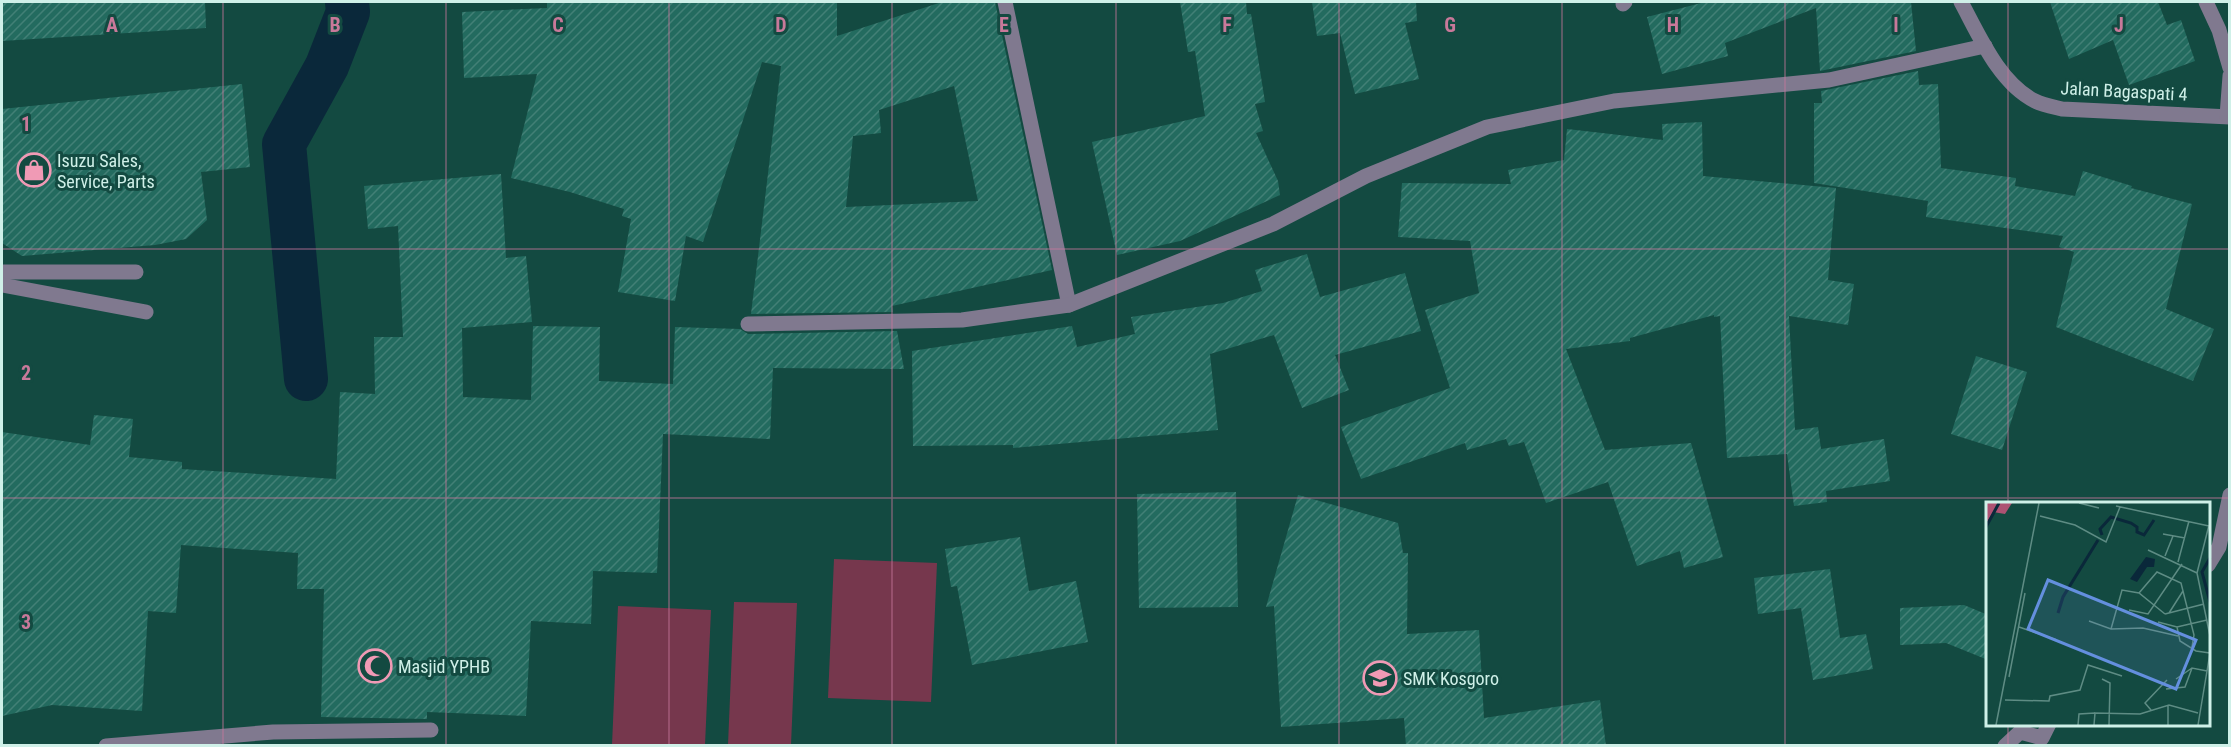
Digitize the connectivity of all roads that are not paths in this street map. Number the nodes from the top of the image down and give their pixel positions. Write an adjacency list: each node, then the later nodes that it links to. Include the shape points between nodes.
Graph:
1 (1005, 2): 11 (street)
2 (1961, 2): 4 (street, Jalan Bagaspati 4)
3 (2205, 2): 5 (street, via 2219,30)
4 (1985, 46): 7 (street, Jalan Bagaspati 4, via 2011,82 2035,102 2062,109); 11 (street, via 1829,80 1614,101 1487,128 1365,177 1273,224)
5 (2229, 68)
6 (2229, 76): 7 (street)
7 (2228, 116)
8 (2, 272): 9 (street)
9 (136, 272)
10 (2, 285): 12 (street)
11 (1069, 305): 13 (street, via 962,320)
12 (146, 312)
13 (748, 324)
14 (2229, 495): 15 (street, via 2219,547)
15 (2210, 562)
16 (2048, 726): 19 (street, via 2042,738 2020,732)
17 (431, 730): 18 (street, via 273,732)
18 (106, 746)
19 (2005, 746)

